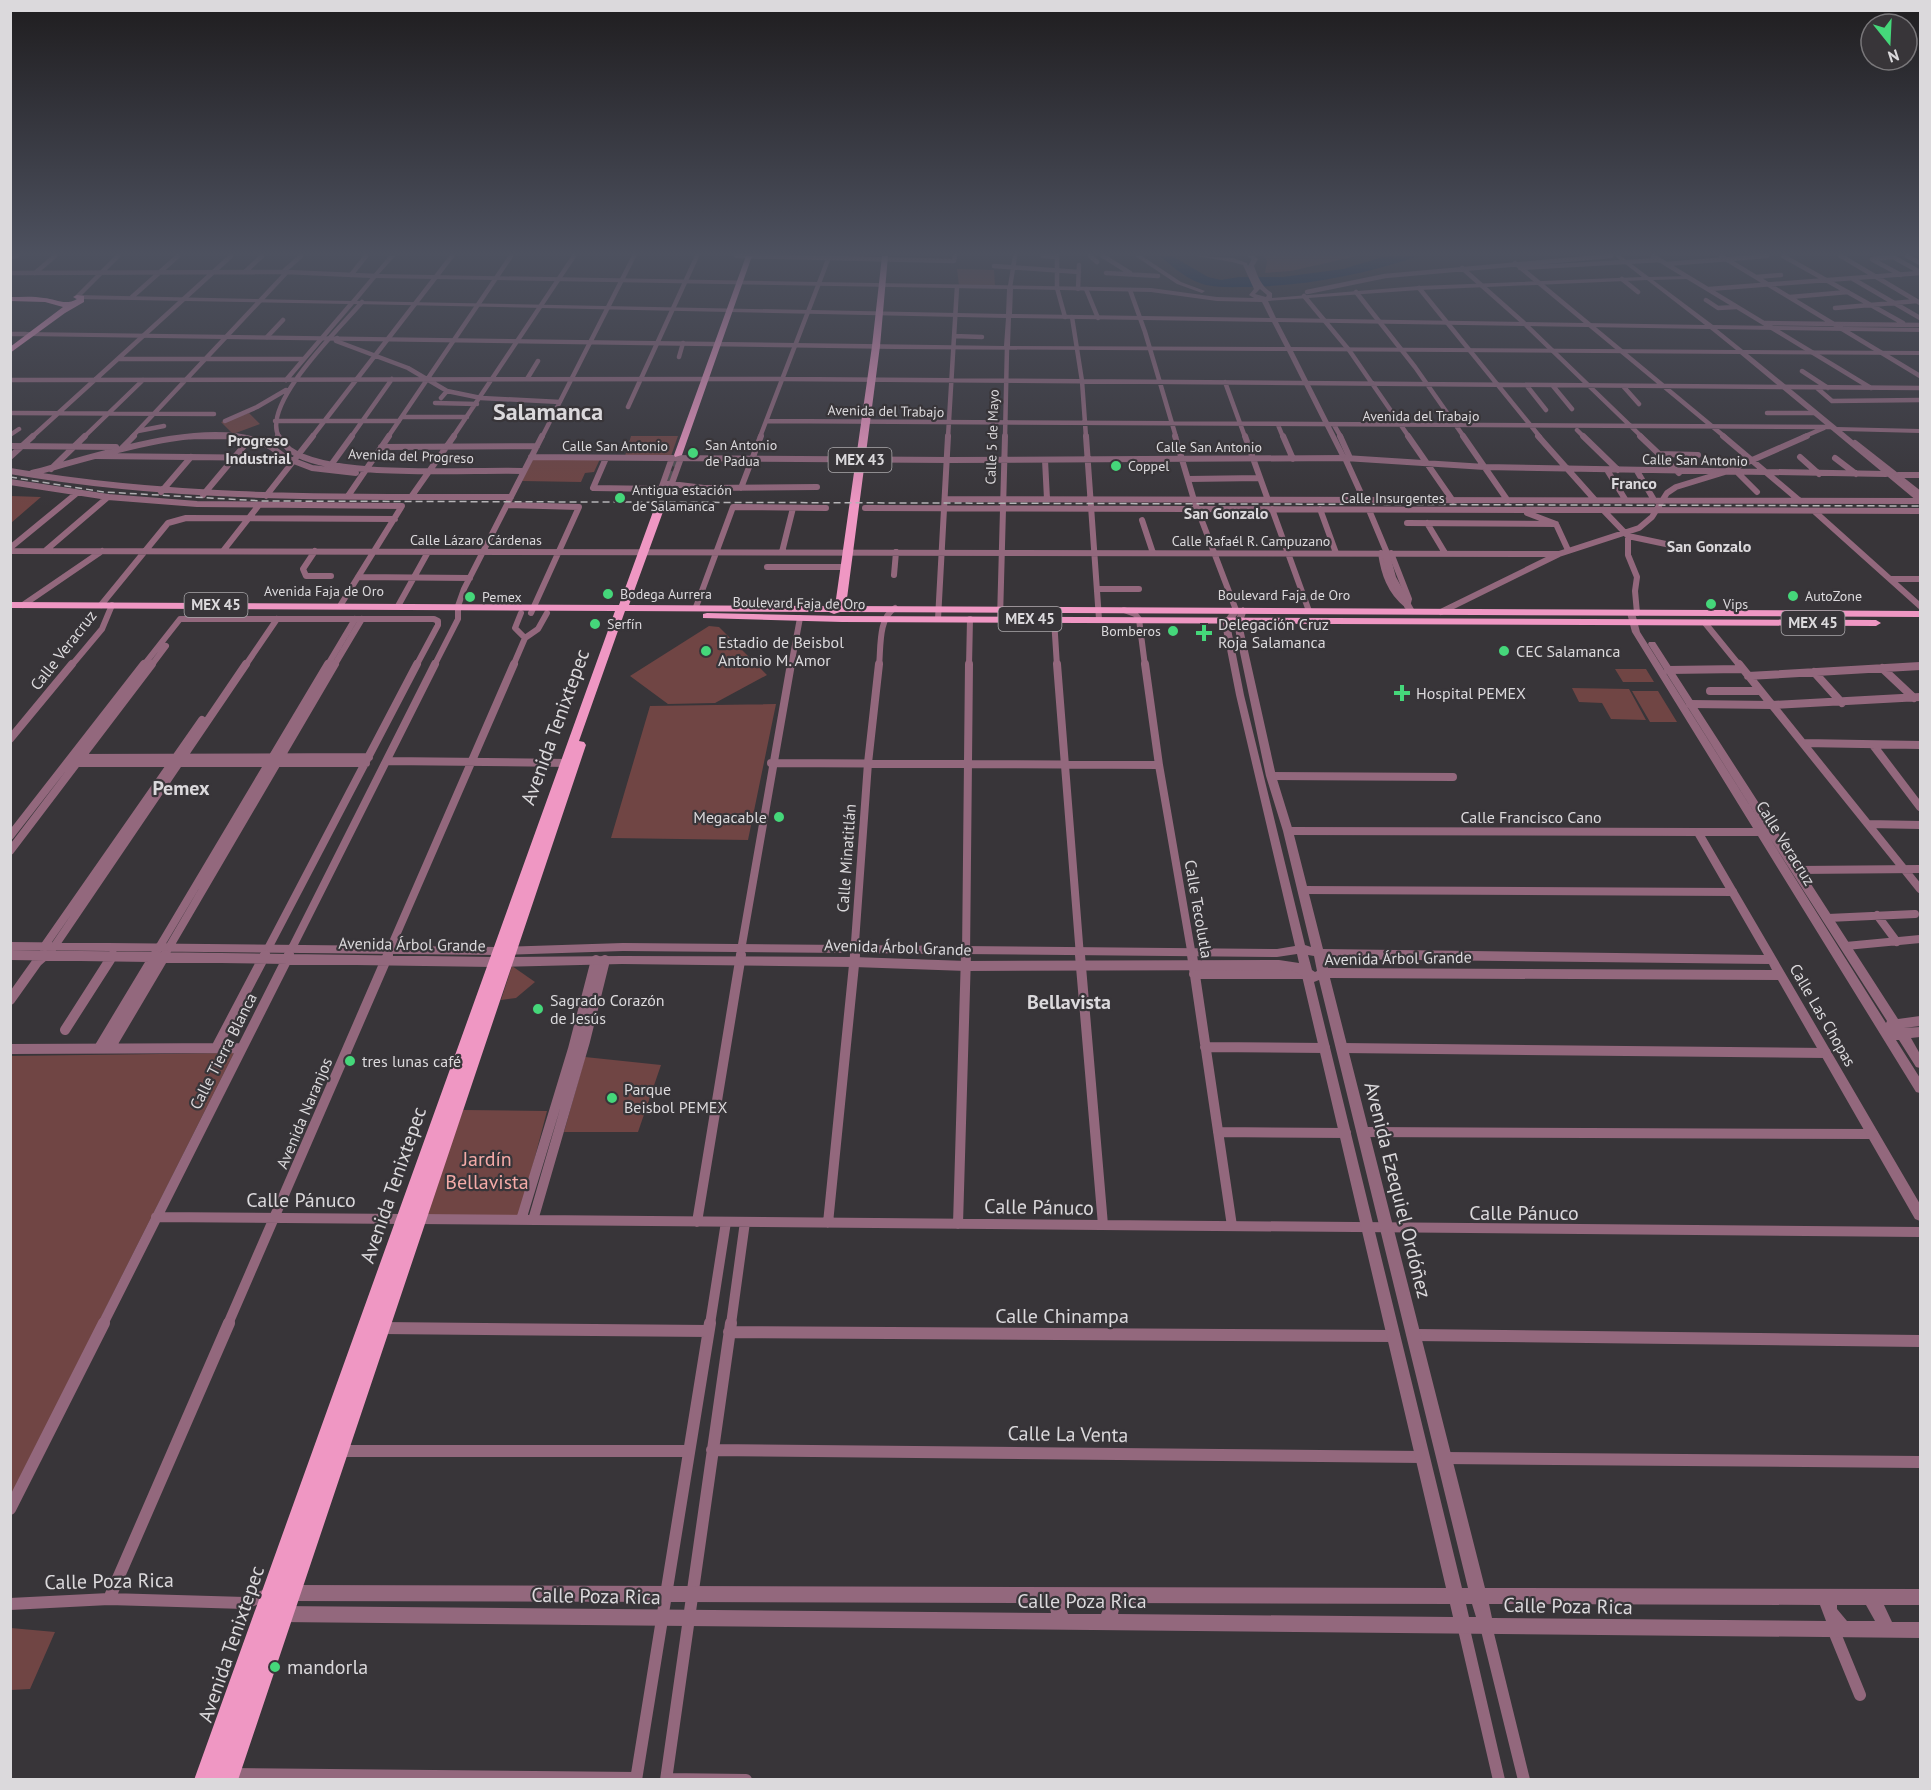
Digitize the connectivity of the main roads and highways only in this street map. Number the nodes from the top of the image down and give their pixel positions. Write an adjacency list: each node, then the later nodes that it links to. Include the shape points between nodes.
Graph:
1 (22, 340): 4 (main road)
2 (720, 340): 5 (main road)
3 (877, 340): 9 (main road, MEX 43)
4 (10, 349)
5 (677, 457)
6 (659, 509): 11 (main road, Avenida Tenixtepec)
7 (10, 605): 8 (main road, Avenida Faja de Oro / MEX 45)
8 (421, 606): 12 (main road, Boulevard Faja de Oro / MEX 45)
9 (840, 608): 11 (main road, Boulevard Faja de Oro / MEX 45); 15 (main road, Boulevard Faja de Oro / MEX 45, via 895,608); 23 (main road, via 822,616)
10 (1409, 608): 13 (main road, Boulevard Faja de Oro / MEX 45); 22 (main road, Boulevard Faja de Oro / MEX 45); 24 (main road, via 1409,617)
11 (623, 610): 12 (main road, Boulevard Faja de Oro / MEX 45); 12 (main road, Boulevard Faja de Oro / MEX 45); 23 (main road, Boulevard Faja de Oro / MEX 45); 28 (main road, Avenida Tenixtepec)
12 (529, 611)
13 (1441, 612): 21 (main road, Boulevard Faja de Oro / MEX 45); 25 (main road)
14 (1240, 613): 20 (main road, Boulevard Faja de Oro / MEX 45); 20 (main road, Boulevard Faja de Oro / MEX 45, via 1227,620); 22 (main road, Boulevard Faja de Oro / MEX 45); 22 (main road, Boulevard Faja de Oro / MEX 45, via 1309,610)
15 (938, 614): 16 (main road, Boulevard Faja de Oro / MEX 45); 16 (main road, Boulevard Faja de Oro / MEX 45, via 970,619); 23 (main road, Boulevard Faja de Oro / MEX 45, via 884,619)
16 (1000, 614): 17 (main road, Boulevard Faja de Oro / MEX 45); 17 (main road, Boulevard Faja de Oro / MEX 45, via 1054,619)
17 (1099, 614): 20 (main road, Boulevard Faja de Oro / MEX 45, via 1139,620); 20 (main road, Boulevard Faja de Oro / MEX 45, via 1120,609)
18 (1788, 614): 19 (main road, Boulevard Faja de Oro / MEX 45); 21 (main road, Boulevard Faja de Oro / MEX 45); 26 (main road)
19 (1920, 614)
20 (1179, 615)
21 (1635, 615): 25 (main road, Boulevard Faja de Oro / MEX 45); 26 (main road, Boulevard Faja de Oro / MEX 45, via 1705,623)
22 (1328, 616): 24 (main road, Boulevard Faja de Oro / MEX 45)
23 (800, 618)
24 (1401, 621): 25 (main road, Boulevard Faja de Oro / MEX 45)
25 (1464, 622)
26 (1795, 623): 27 (main road, Boulevard Faja de Oro / MEX 45)
27 (1920, 623)
28 (411, 1219): 29 (main road, Avenida Tenixtepec, via 382,1328); 30 (main road, Avenida Tenixtepec)
29 (228, 1777)
30 (205, 1779)

